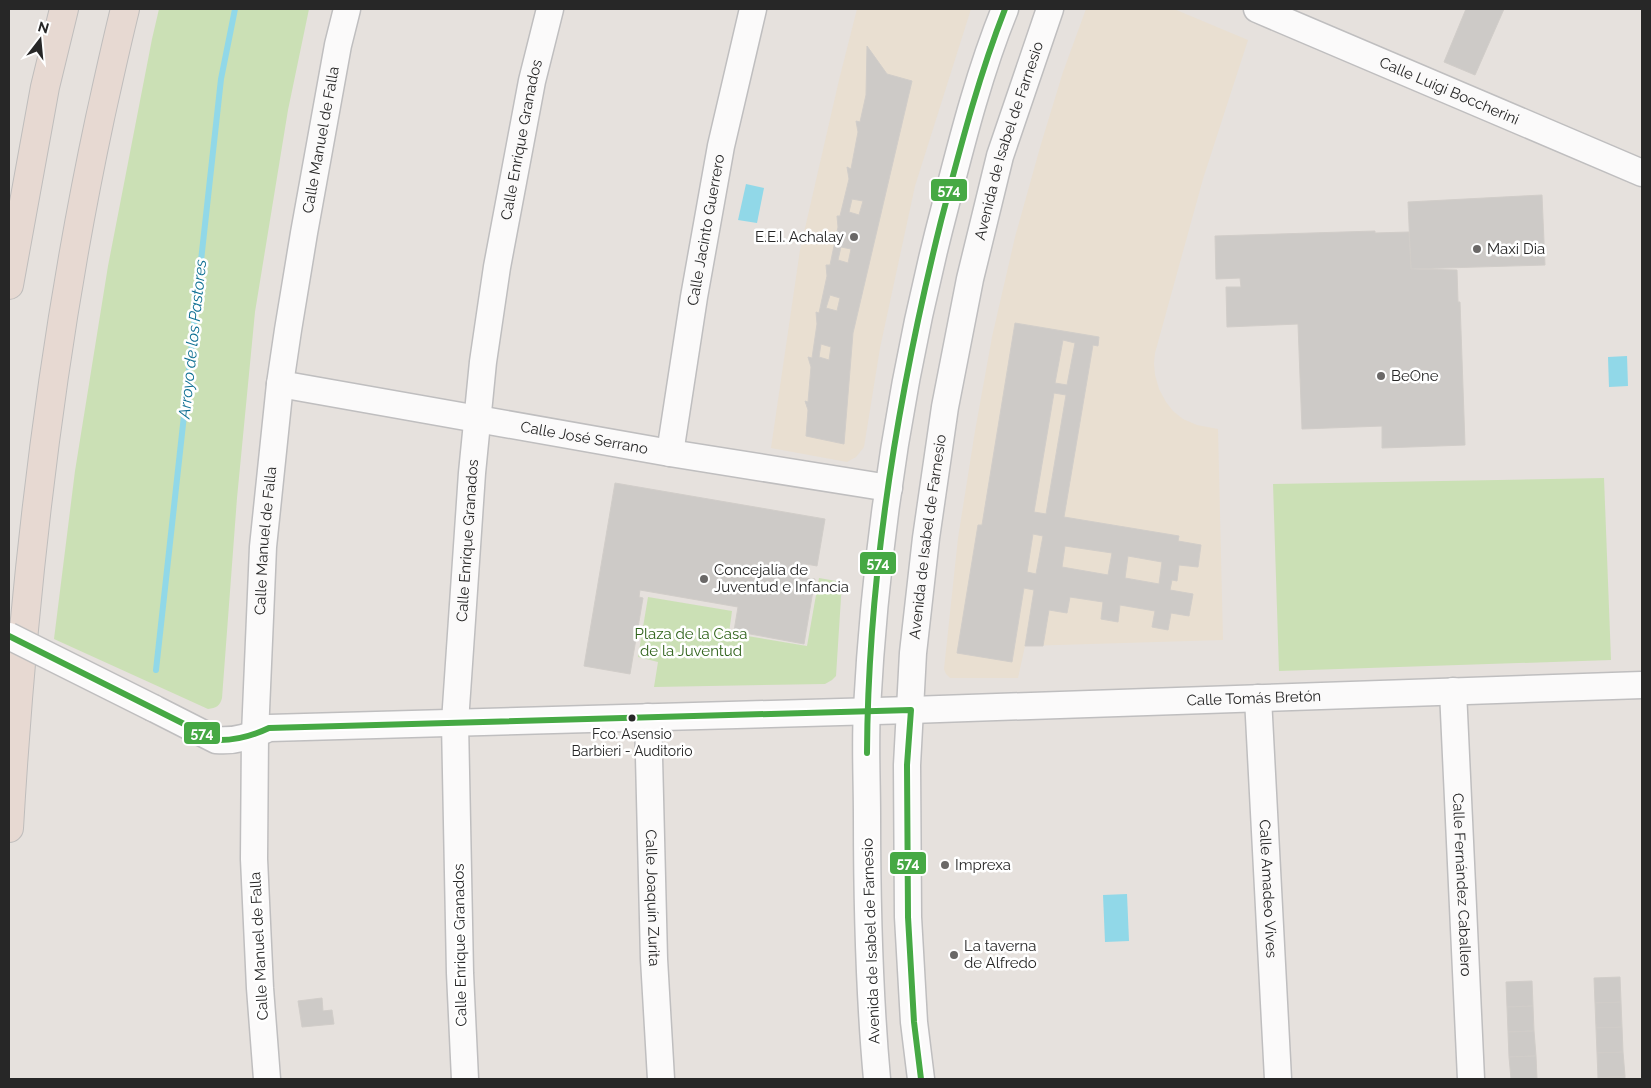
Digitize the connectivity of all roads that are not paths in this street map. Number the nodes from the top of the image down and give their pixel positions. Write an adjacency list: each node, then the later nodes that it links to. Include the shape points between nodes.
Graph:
1 (64, 9): 10 (highway, via 45,88)
2 (125, 9): 24 (highway, via 61,322 27,596)
3 (347, 9): 11 (street, Calle Manuel de Falla, via 304,233)
4 (550, 9): 12 (street, Calle Enrique Granados, via 532,81 497,267)
5 (753, 9): 13 (street, Calle Jacinto Guerrero, via 721,146)
6 (1005, 9): 14 (street, Avenida de Isabel de Farnesio, via 962,142 928,269)
7 (1050, 9): 20 (street, Avenida de Isabel de Farnesio, via 1000,156 970,279 945,407 926,538 913,653)
8 (1257, 9): 9 (street, Calle Luigi Boccherini)
9 (1642, 173)
10 (9, 286)
11 (280, 384): 12 (street, Calle José Serrano); 23 (street, Calle Manuel de Falla, via 263,547)
12 (477, 420): 13 (street, Calle José Serrano); 22 (street, Calle Enrique Granados)
13 (670, 453): 14 (street, Calle José Serrano)
14 (889, 488): 19 (street, Avenida de Isabel de Farnesio, via 879,561)
15 (9, 636): 23 (street, Calle Tomás Bretón, bridge, via 216,740 240,740)
16 (1642, 685): 17 (street, Calle Tomás Bretón)
17 (1453, 691): 18 (street, Calle Tomás Bretón); 31 (street, Calle Fernández Caballero)
18 (1258, 698): 20 (street, Calle Tomás Bretón); 30 (street, Calle Amadeo Vives)
19 (867, 710): 20 (street, Calle Tomás Bretón); 21 (street, Calle Tomás Bretón); 28 (street, Avenida de Isabel de Farnesio, via 867,914)
20 (911, 710): 29 (street, Avenida de Isabel de Farnesio, via 907,765 908,918)
21 (648, 717): 22 (street, Calle Tomás Bretón); 27 (street, Calle Joaquín Zurita, via 654,958)
22 (455, 722): 23 (street, Calle Tomás Bretón, via 269,728); 26 (street, Calle Enrique Granados)
23 (255, 734): 25 (street, Calle Manuel de Falla, via 254,859)
24 (9, 828)
25 (267, 1079)
26 (464, 1079)
27 (661, 1079)
28 (877, 1079)
29 (920, 1079)
30 (1278, 1079)
31 (1472, 1079)

